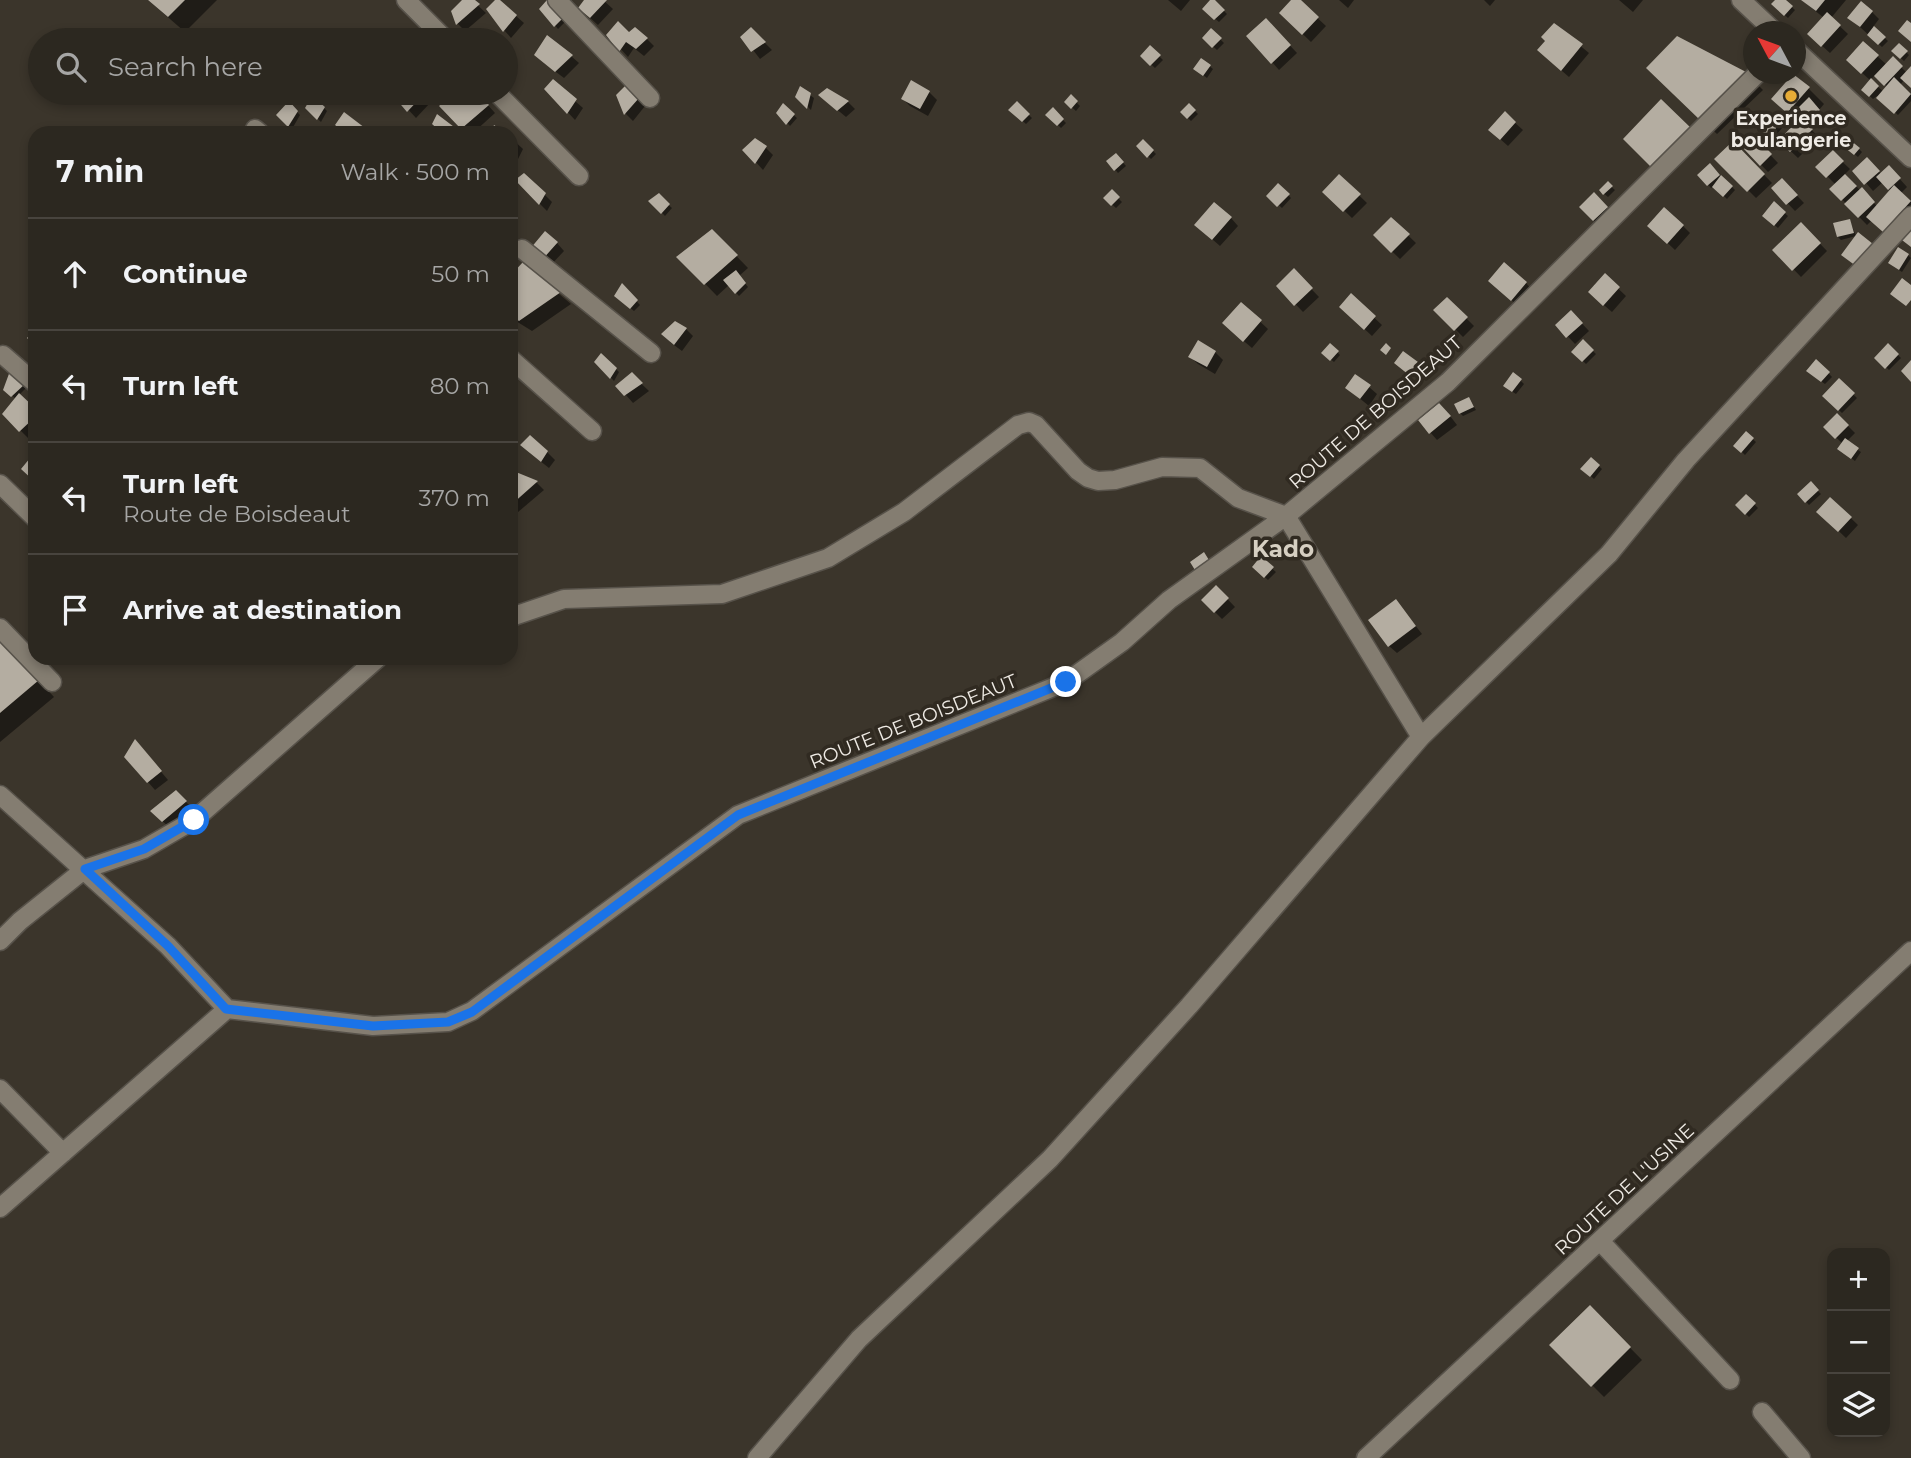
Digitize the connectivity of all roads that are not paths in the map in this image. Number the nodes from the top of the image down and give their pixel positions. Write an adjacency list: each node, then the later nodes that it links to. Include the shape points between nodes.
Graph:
1 (406, 0): 5 (street)
2 (557, 0): 8 (street)
3 (1741, 0): 4 (street)
4 (1763, 21)
5 (434, 28)
6 (1806, 59): 10 (street)
7 (1748, 84): 21 (street, ROUTE DE BOISDEAUT, via 1448,382)
8 (650, 98)
9 (509, 105): 11 (street)
10 (1911, 158)
11 (579, 176)
12 (1911, 216): 28 (street, via 1686,460 1609,554)
13 (522, 249): 14 (street)
14 (651, 353)
15 (3, 355): 17 (street)
16 (518, 365): 18 (street)
17 (28, 377)
18 (592, 431)
19 (0, 484): 20 (street)
20 (28, 511)
21 (1286, 516): 22 (street, via 1238,498 1200,468 1162,467 1115,481 1088,478 1036,425 1026,421 904,512 828,558 722,594 564,599); 28 (street); 33 (street, ROUTE DE BOISDEAUT, via 1066,682 738,815 472,1012 448,1022 373,1026)
22 (518, 615)
23 (0, 628): 24 (street)
24 (28, 657)
25 (36, 665): 27 (street)
26 (370, 665): 30 (street, via 194,820 144,849)
27 (52, 682)
28 (1421, 737): 40 (street, via 1050,1159 859,1339)
29 (0, 796): 30 (street)
30 (85, 869): 31 (street); 33 (street, via 168,946)
31 (0, 941)
32 (1911, 951): 37 (street, ROUTE DE L'USINE)
33 (226, 1009): 35 (street)
34 (0, 1089): 35 (street)
35 (63, 1153): 36 (street)
36 (0, 1208)
37 (1600, 1241): 38 (street); 41 (street, ROUTE DE L'USINE)
38 (1730, 1380)
39 (1762, 1412): 42 (street)
40 (757, 1458)
41 (1366, 1458)
42 (1801, 1458)

